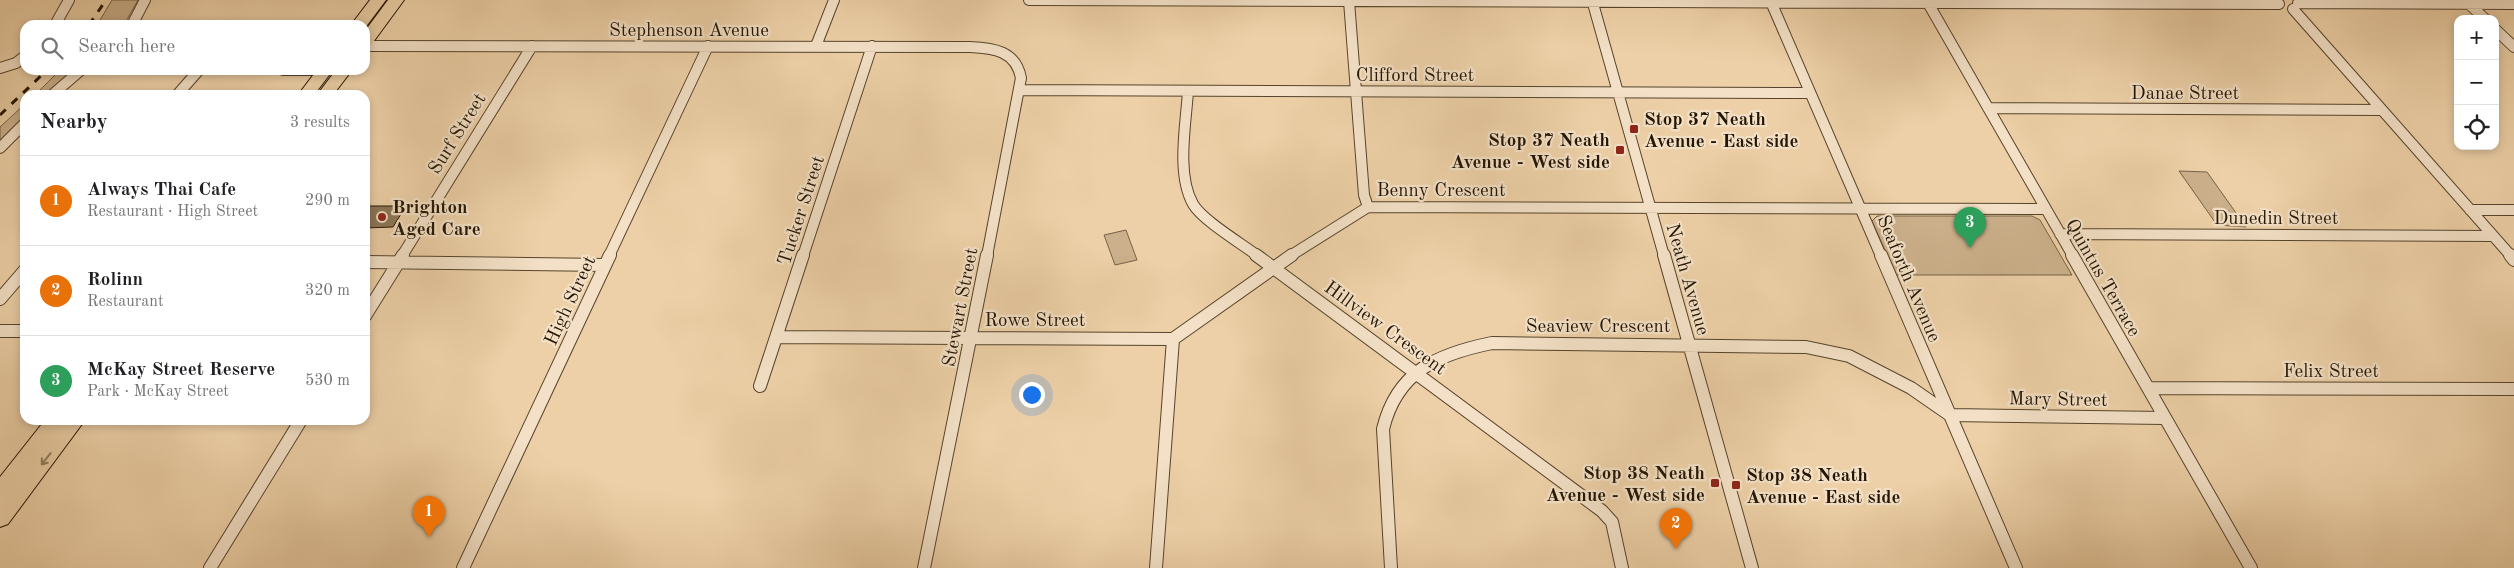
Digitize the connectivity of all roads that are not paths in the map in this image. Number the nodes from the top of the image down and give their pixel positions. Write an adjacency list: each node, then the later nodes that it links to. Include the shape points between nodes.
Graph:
1 (69, 0): 18 (street)
2 (145, 0): 19 (street)
3 (378, 0): 20 (main road)
4 (396, 0): 22 (main road)
5 (834, 0): 26 (street)
6 (1029, 0): 7 (street)
7 (1349, 1): 8 (street); 42 (street)
8 (1491, 1): 9 (street)
9 (1592, 1): 10 (street); 43 (street, Neath Avenue)
10 (1771, 2): 14 (street); 44 (street, Seaforth Avenue)
11 (1996, 2): 12 (street); 14 (street)
12 (2279, 2): 15 (street)
13 (2467, 2): 15 (street); 16 (street); 17 (street)
14 (1928, 3): 45 (street, Quintus Terrace)
15 (2295, 4): 46 (street)
16 (2514, 4)
17 (2481, 15)
18 (58, 20)
19 (136, 20)
20 (363, 20)
21 (2499, 33): 28 (street)
22 (370, 35)
23 (370, 46): 24 (street, Stephenson Avenue)
24 (532, 46): 25 (street, Stephenson Avenue); 59 (street, Surf Street)
25 (708, 46): 26 (street, Stephenson Avenue); 60 (street, High Street)
26 (816, 46): 27 (street, Stephenson Avenue)
27 (872, 46): 29 (street, Stephenson Avenue, via 980,47 1000,51); 67 (street, Tucker Street)
28 (2514, 47)
29 (1011, 58): 40 (street, Stewart Street, via 1023,76)
30 (20, 60): 31 (street)
31 (0, 68)
32 (73, 75): 36 (street)
33 (195, 75): 37 (street)
34 (321, 75): 38 (main road)
35 (340, 75): 39 (main road)
36 (57, 90)
37 (181, 90)
38 (310, 90)
39 (329, 90)
40 (1020, 90): 41 (street, Clifford Street); 68 (street, Stewart Street)
41 (1188, 91): 42 (street, Clifford Street); 61 (street, Hillview Crescent, via 1183,179 1189,198 1209,220)
42 (1356, 91): 43 (street, Clifford Street); 49 (street, via 1364,195)
43 (1618, 93): 44 (street, Clifford Street); 50 (street, Neath Avenue)
44 (1810, 93): 51 (street, Seaforth Avenue)
45 (1988, 108): 46 (street, Danae Street); 52 (street, Quintus Terrace)
46 (2382, 110): 53 (street)
47 (20, 128): 48 (street)
48 (0, 148)
49 (1368, 207): 50 (street, Benny Crescent); 61 (street, Benny Crescent)
50 (1651, 207): 51 (street, Benny Crescent); 70 (street, Neath Avenue)
51 (1860, 208): 52 (street, Benny Crescent); 75 (street, Seaforth Avenue)
52 (2046, 210): 55 (street, Quintus Terrace)
53 (2470, 210): 54 (street); 56 (street)
54 (2514, 210)
55 (2060, 234): 56 (street, Dunedin Street); 73 (street, Quintus Terrace)
56 (2493, 236): 57 (street)
57 (2514, 260)
58 (370, 262): 59 (street)
59 (398, 262): 60 (street); 64 (street, Surf Street)
60 (605, 264): 83 (street, High Street)
61 (1273, 268): 69 (street, Benny Crescent); 71 (street, Hillview Crescent)
62 (20, 276): 63 (street)
63 (0, 299)
64 (370, 308)
65 (0, 331): 66 (street)
66 (20, 331)
67 (776, 337): 68 (street, Rowe Street); 72 (street, Tucker Street)
68 (971, 338): 69 (street, Rowe Street); 84 (street, Stewart Street)
69 (1173, 339): 85 (street)
70 (1689, 344): 71 (street, Seaview Crescent, via 1492,343 1449,353); 75 (street, Seaview Crescent, via 1794,346 1838,352 1911,388); 88 (street, Neath Avenue)
71 (1414, 371): 86 (street, via 1391,400 1383,428); 87 (street, Hillview Crescent, via 1608,516)
72 (760, 386)
73 (2148, 388): 74 (street, Felix Street); 76 (street, Quintus Terrace)
74 (2514, 389)
75 (1950, 415): 76 (street, Mary Street); 89 (street, Seaforth Avenue)
76 (2165, 418): 90 (street, Quintus Terrace)
77 (54, 425): 80 (main road)
78 (71, 425): 80 (main road, one-way to 80)
79 (298, 425): 82 (street)
80 (4, 505): 81 (main road)
81 (0, 524)
82 (210, 568)
83 (462, 568)
84 (924, 568)
85 (1156, 568)
86 (1391, 568)
87 (1622, 568)
88 (1752, 568)
89 (2016, 568)
90 (2251, 568)

